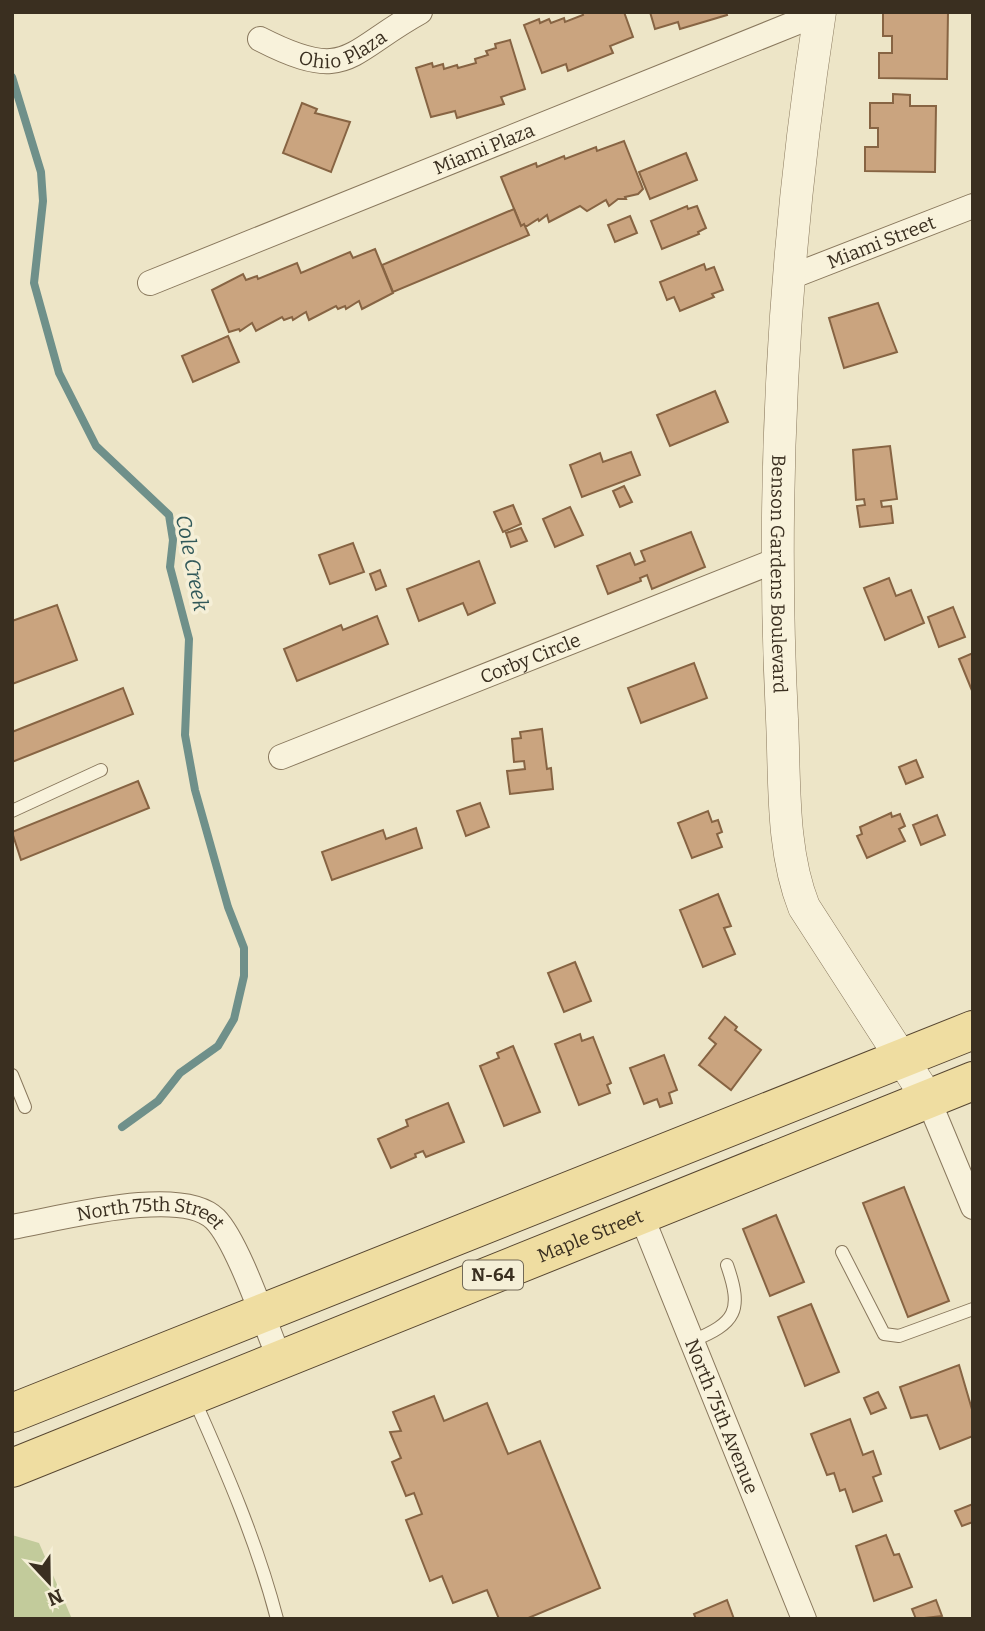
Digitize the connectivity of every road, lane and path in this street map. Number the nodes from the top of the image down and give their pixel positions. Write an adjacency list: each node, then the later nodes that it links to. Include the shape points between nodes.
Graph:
1 (420, 12): 3 (street, Ohio Plaza, via 355,55 329,63 295,57)
2 (820, 13): 5 (street, Benson Gardens Boulevard); 6 (street, Miami Plaza)
3 (260, 39)
4 (973, 206): 5 (street, Miami Street)
5 (788, 278): 7 (street, Benson Gardens Boulevard)
6 (150, 283)
7 (777, 560): 8 (street, Corby Circle); 12 (street, Benson Gardens Boulevard, via 788,835 794,881 818,932)
8 (281, 757)
9 (101, 770): 10 (lane)
10 (12, 811)
11 (973, 1030): 12 (main road, N-64)
12 (902, 1058): 15 (street, Benson Gardens Boulevard); 23 (main road, N-64)
13 (12, 1076): 16 (lane)
14 (973, 1081): 15 (main road, Maple Street / N-64)
15 (928, 1099): 17 (street); 18 (main road, Maple Street / N-64)
16 (25, 1107)
17 (973, 1207)
18 (641, 1215): 24 (street, North 75th Avenue); 25 (main road, Maple Street / N-64)
19 (12, 1227): 23 (street, North 75th Street, via 150,1203 179,1202 205,1210 228,1236)
20 (842, 1252): 22 (lane, via 884,1334 899,1336)
21 (727, 1265): 24 (lane, via 737,1293 734,1314 722,1329)
22 (973, 1309)
23 (261, 1314): 25 (street, North 75th Street); 27 (main road, N-64)
24 (692, 1341): 30 (street, North 75th Avenue)
25 (280, 1360): 26 (main road, Maple Street / N-64)
26 (193, 1395): 28 (main road, Maple Street / N-64); 29 (lane, via 246,1518)
27 (12, 1413)
28 (12, 1468)
29 (277, 1619)
30 (804, 1619)

